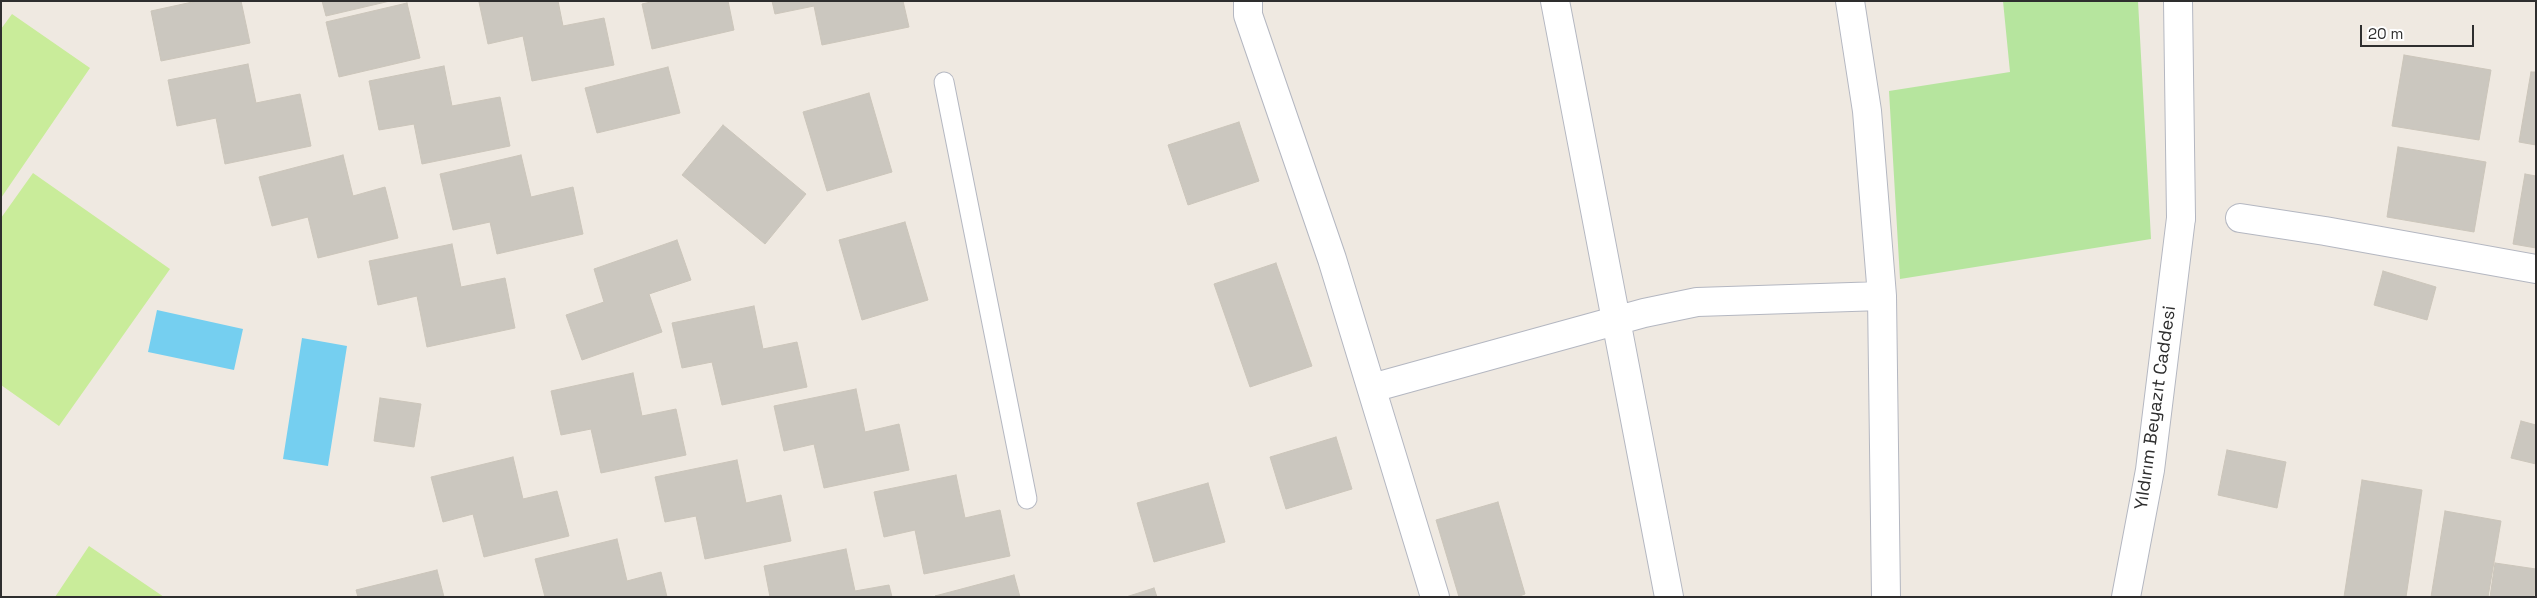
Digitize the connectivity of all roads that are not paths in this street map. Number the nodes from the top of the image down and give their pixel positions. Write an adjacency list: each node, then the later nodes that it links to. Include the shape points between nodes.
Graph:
1 (1248, 1): 10 (street, via 1248,15 1332,259)
2 (1555, 1): 9 (street)
3 (1850, 1): 8 (street, via 1867,111)
4 (2178, 1): 15 (street, Yıldırım Beyazıt Caddesi, via 2181,218 2150,470)
5 (944, 82): 11 (lane)
6 (2240, 218): 7 (street)
7 (2536, 269)
8 (1882, 296): 9 (street, via 1697,302); 14 (street)
9 (1616, 320): 10 (street); 13 (street)
10 (1372, 388): 12 (street)
11 (1027, 499)
12 (1436, 597)
13 (1669, 597)
14 (1886, 597)
15 (2126, 597)

